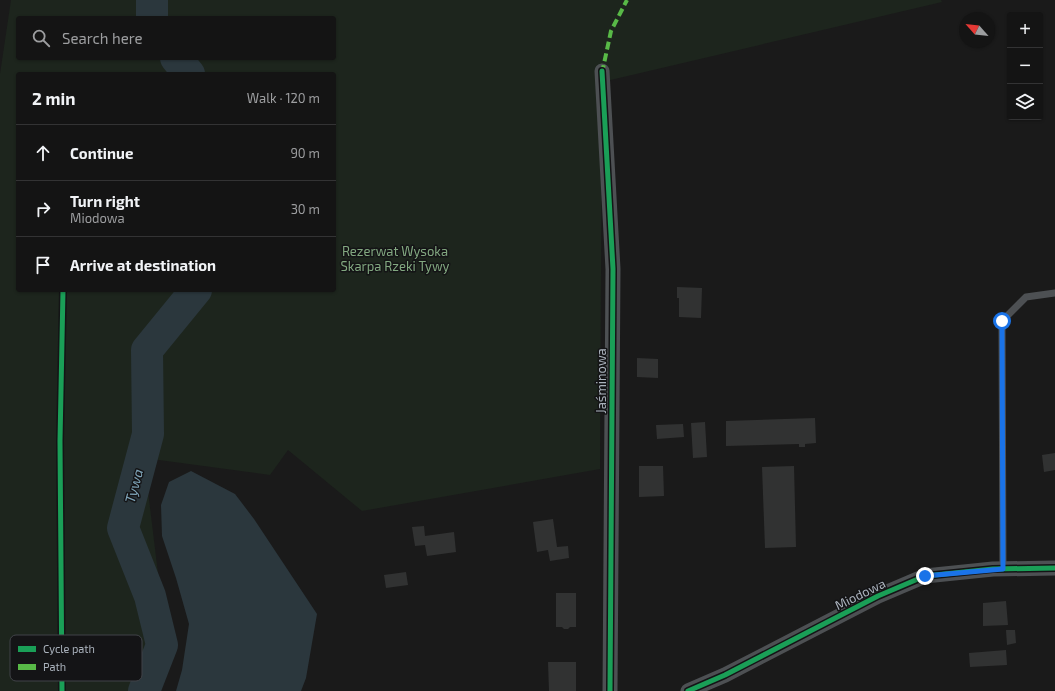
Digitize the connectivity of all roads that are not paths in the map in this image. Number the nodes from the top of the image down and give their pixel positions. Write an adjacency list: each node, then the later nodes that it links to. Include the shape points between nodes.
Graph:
1 (602, 71): 5 (street, Jaśminowa, via 613,269)
2 (1055, 293): 4 (lane, via 1026,297 1002,321)
3 (1055, 568): 4 (street, Miodowa)
4 (1003, 569): 6 (street, Miodowa, via 925,576 878,596 725,675)
5 (610, 691)
6 (688, 691)

